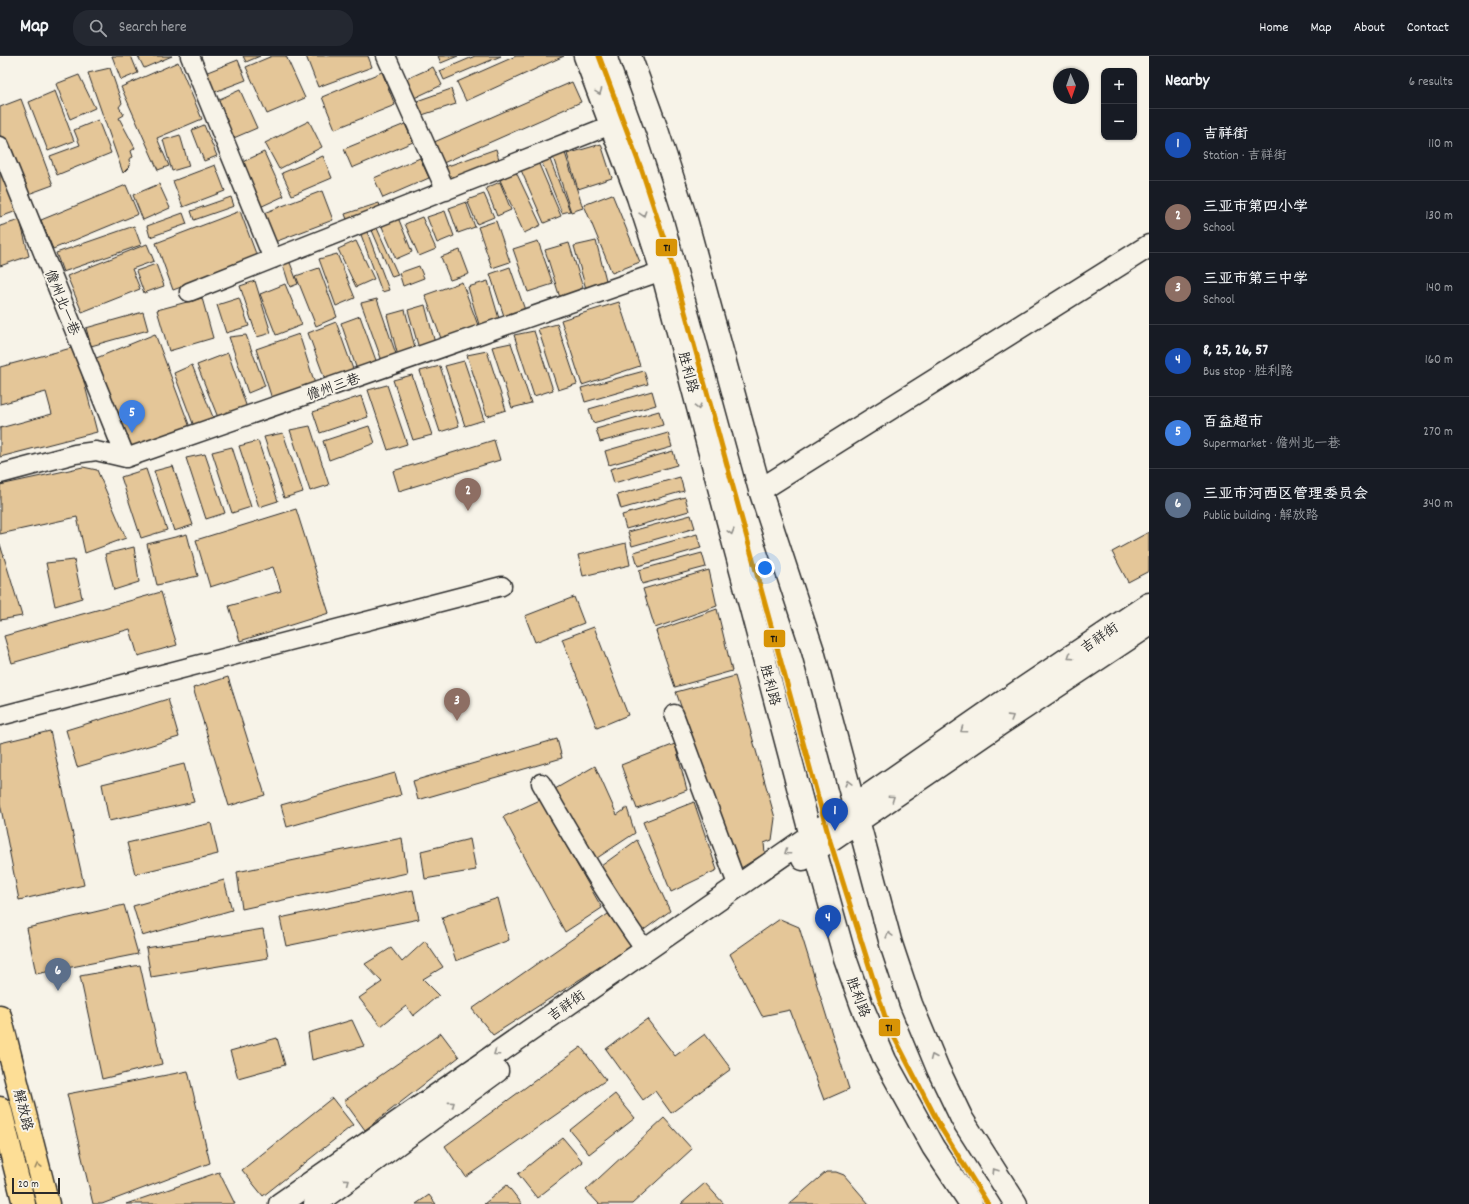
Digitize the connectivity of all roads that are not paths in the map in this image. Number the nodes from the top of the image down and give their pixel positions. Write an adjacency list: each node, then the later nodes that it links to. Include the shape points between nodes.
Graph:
1 (190, 56): 9 (street)
2 (386, 56): 7 (street)
3 (585, 56): 5 (main road, 胜利路, one-way to 5)
4 (630, 56): 14 (main road, via 658,130 685,216)
5 (611, 125): 7 (street); 10 (main road, 胜利路, one-way to 10)
6 (0, 146): 12 (street, 儋州北一巷)
7 (446, 190): 9 (street)
8 (1149, 246): 14 (main road)
9 (273, 259): 11 (street)
10 (662, 272): 12 (street, 儋州三巷); 22 (main road, 胜利路, one-way to 22)
11 (189, 292)
12 (126, 458): 13 (street, via 96,451 74,454)
13 (0, 474)
14 (760, 490): 21 (main road, one-way to 14, via 813,651)
15 (502, 586): 19 (street)
16 (1149, 604): 21 (main road, 吉祥街, one-way to 21)
17 (1149, 625): 21 (main road, 吉祥街, one-way to 17, via 1000,724)
18 (674, 714): 23 (street)
19 (0, 716)
20 (541, 783): 24 (street, via 586,863)
21 (856, 814): 22 (main road, 吉祥街); 32 (main road, one-way to 21, via 962,1119 914,1011 891,944)
22 (813, 844): 23 (main road, 吉祥街, one-way to 23); 30 (main road, 吉祥街, one-way to 22, via 549,1032); 31 (main road, 胜利路, via 844,958 882,1053 933,1147)
23 (738, 887): 24 (main road, 吉祥街)
24 (645, 950): 29 (main road, 吉祥街, one-way to 29)
25 (0, 1016): 28 (main road, 解放路, one-way to 25)
26 (0, 1108): 27 (main road, 解放路)
27 (24, 1204)
28 (48, 1204)
29 (280, 1204)
30 (316, 1204)
31 (971, 1204)
32 (1016, 1204)

